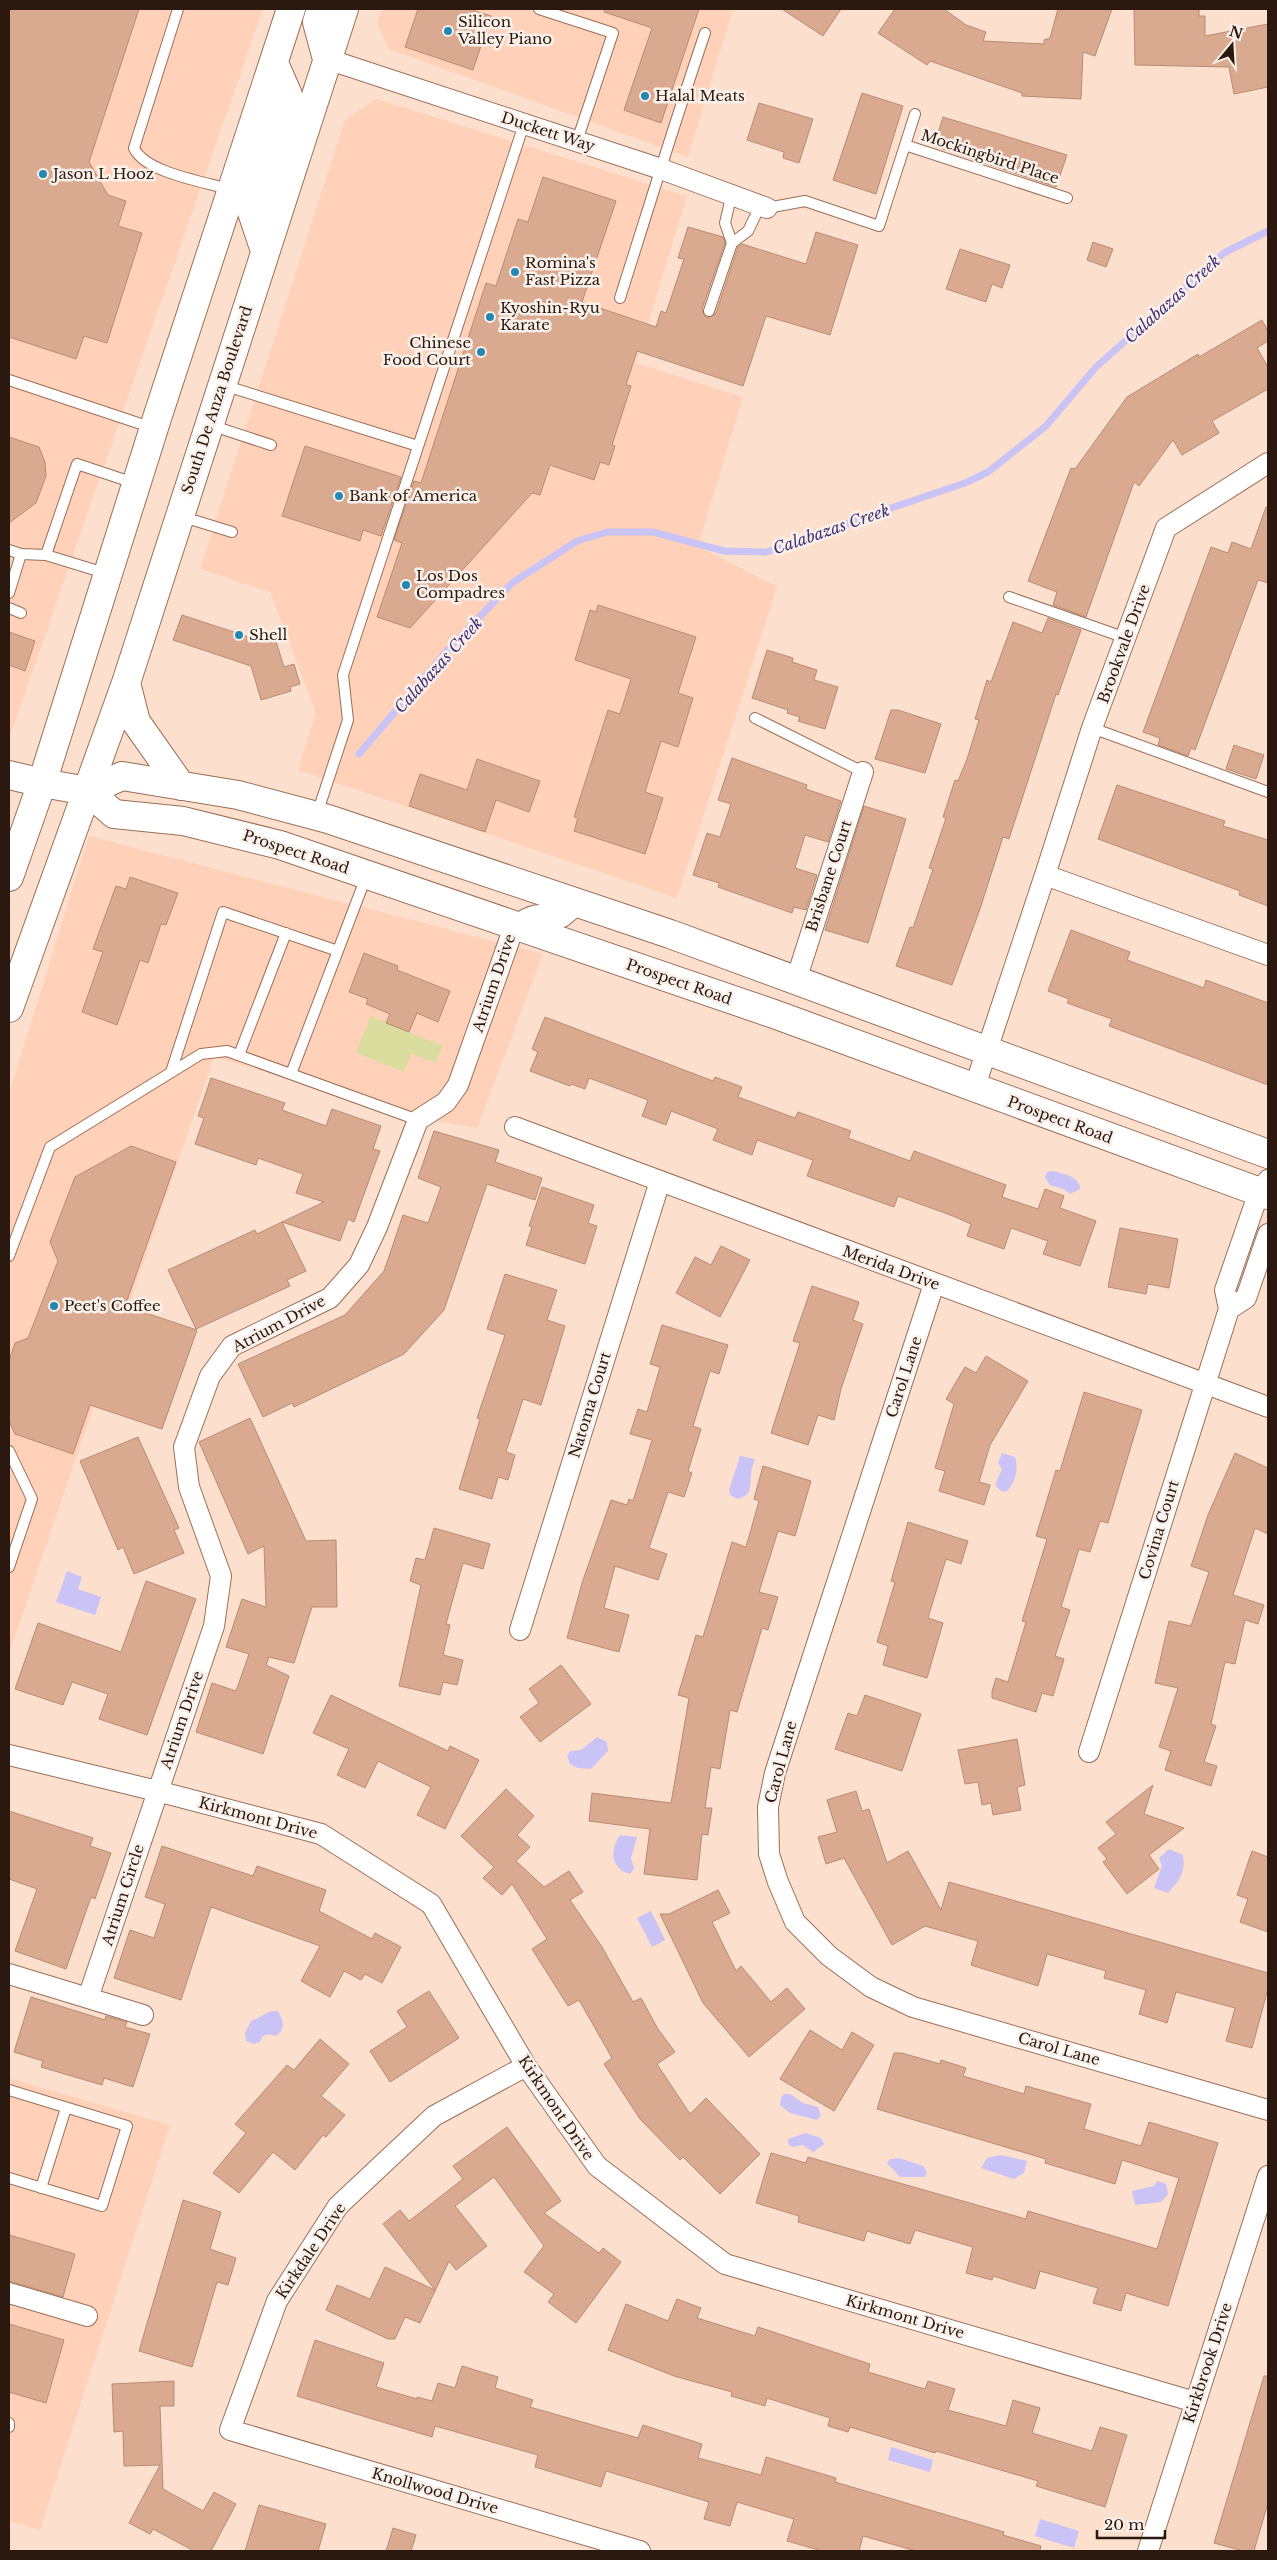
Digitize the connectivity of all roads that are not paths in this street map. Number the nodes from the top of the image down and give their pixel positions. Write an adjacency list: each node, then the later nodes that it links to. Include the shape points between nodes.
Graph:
1 (178, 9): 14 (lane, via 134,148 138,157 150,166)
2 (291, 9): 8 (main road)
3 (320, 9): 7 (main road, via 317,22)
4 (344, 9): 7 (main road, South De Anza Boulevard)
5 (539, 9): 11 (lane, via 613,33)
6 (705, 34): 13 (lane)
7 (327, 59): 10 (street, Duckett Way); 19 (main road, South De Anza Boulevard)
8 (274, 64): 14 (main road); 19 (main road, via 288,95 251,209)
9 (915, 114): 12 (lane)
10 (524, 124): 11 (street, Duckett Way); 27 (lane)
11 (577, 141): 13 (street, Duckett Way)
12 (905, 145): 16 (lane, Mockingbird Place); 17 (lane, via 879,226 806,201)
13 (661, 169): 15 (street, Duckett Way); 20 (lane)
14 (232, 190): 25 (main road)
15 (730, 197): 17 (street, Duckett Way); 18 (lane, via 725,222)
16 (1066, 198)
17 (764, 207): 18 (lane, via 748,231)
18 (732, 243): 21 (lane)
19 (265, 251): 23 (main road, South De Anza Boulevard)
20 (620, 298)
21 (709, 311)
22 (9, 380): 25 (lane)
23 (222, 384): 24 (main road, South De Anza Boulevard); 27 (lane)
24 (209, 425): 26 (lane); 30 (main road, South De Anza Boulevard)
25 (154, 428): 29 (main road)
26 (270, 445)
27 (418, 446): 50 (lane, via 343,675 348,720)
28 (1268, 463): 40 (street, Brookvale Drive, via 1166,528)
29 (137, 484): 34 (lane, via 77,464); 35 (main road)
30 (180, 516): 31 (lane); 41 (main road, South De Anza Boulevard)
31 (232, 532)
32 (9, 550): 33 (lane)
33 (21, 554): 34 (lane); 36 (lane)
34 (46, 555): 35 (lane)
35 (108, 574): 46 (main road)
36 (9, 593)
37 (1009, 597): 40 (lane)
38 (9, 608): 39 (lane)
39 (22, 613)
40 (1126, 638): 43 (street, Brookvale Drive)
41 (126, 683): 47 (main road, via 136,722); 48 (main road, South De Anza Boulevard)
42 (755, 718): 44 (lane)
43 (1092, 728): 49 (lane); 51 (street, Brookvale Drive)
44 (863, 772): 59 (street, Brisbane Court)
45 (9, 775): 46 (main road)
46 (42, 784): 48 (main road); 53 (main road)
47 (182, 786): 48 (main road, via 122,776); 50 (main road, via 238,795)
48 (88, 791): 52 (main road, Prospect Road, via 114,814 182,821 233,832); 60 (main road, South De Anza Boulevard)
49 (1268, 792)
50 (317, 816): 54 (main road)
51 (1044, 874): 58 (street); 61 (street, Brookvale Drive)
52 (367, 876): 55 (main road, Prospect Road); 57 (lane)
53 (9, 877)
54 (579, 903): 55 (street, Atrium Drive, via 562,917 527,916); 59 (main road)
55 (514, 927): 65 (main road, Prospect Road, via 774,1014); 66 (street, Atrium Drive, via 458,1085 446,1102)
56 (286, 933): 57 (lane); 62 (lane); 63 (lane, via 223,912)
57 (338, 951): 64 (lane)
58 (1268, 955)
59 (796, 980): 61 (main road)
60 (9, 1008)
61 (986, 1051): 65 (street, Brookvale Drive); 68 (main road)
62 (238, 1055): 63 (lane, via 228,1051 201,1054); 64 (lane)
63 (171, 1072): 72 (lane, via 50,1147)
64 (291, 1074): 66 (lane)
65 (974, 1089): 70 (main road, Prospect Road)
66 (418, 1120): 82 (street, Atrium Drive, via 377,1227 359,1264 330,1298 232,1346 210,1376 184,1447 189,1487 221,1576 214,1626)
67 (515, 1127): 69 (street, Merida Drive)
68 (1268, 1154)
69 (660, 1181): 73 (street, Merida Drive); 79 (street, Natoma Court)
70 (1265, 1189): 74 (street, Covina Court, via 1225,1290)
71 (1268, 1234): 74 (street, via 1246,1298)
72 (9, 1256)
73 (934, 1284): 75 (street, Merida Drive); 89 (street, Carol Lane, via 775,1773 768,1807 769,1854 778,1882 795,1922 828,1956 871,1987 913,2006)
74 (1229, 1309): 75 (street, Covina Court)
75 (1204, 1384): 76 (street, Merida Drive); 80 (street, Covina Court)
76 (1268, 1407)
77 (9, 1451): 78 (lane, via 32,1499)
78 (9, 1567)
79 (520, 1630)
80 (1089, 1752)
81 (9, 1755): 82 (street, Kirkmont Drive)
82 (157, 1791): 84 (street, Atrium Circle); 86 (street, Kirkmont Drive, via 321,1834 431,1904)
83 (9, 1974): 84 (street)
84 (88, 1998): 85 (street)
85 (143, 2015)
86 (526, 2066): 95 (street, Kirkmont Drive, via 596,2166 725,2264); 98 (street, Kirkdale Drive, via 434,2116 338,2206 276,2301)
87 (9, 2090): 88 (lane)
88 (66, 2108): 92 (lane); 92 (lane, via 127,2126 102,2206)
89 (1268, 2110)
90 (1268, 2176): 95 (street, Kirkbrook Drive)
91 (9, 2178): 92 (lane)
92 (41, 2188)
93 (9, 2293): 94 (street)
94 (87, 2316)
95 (1195, 2402): 100 (street, Kirkbrook Drive)
96 (9, 2423): 97 (lane)
97 (9, 2427)
98 (230, 2430): 99 (street, Knollwood Drive)
99 (640, 2551)
100 (1148, 2551)

